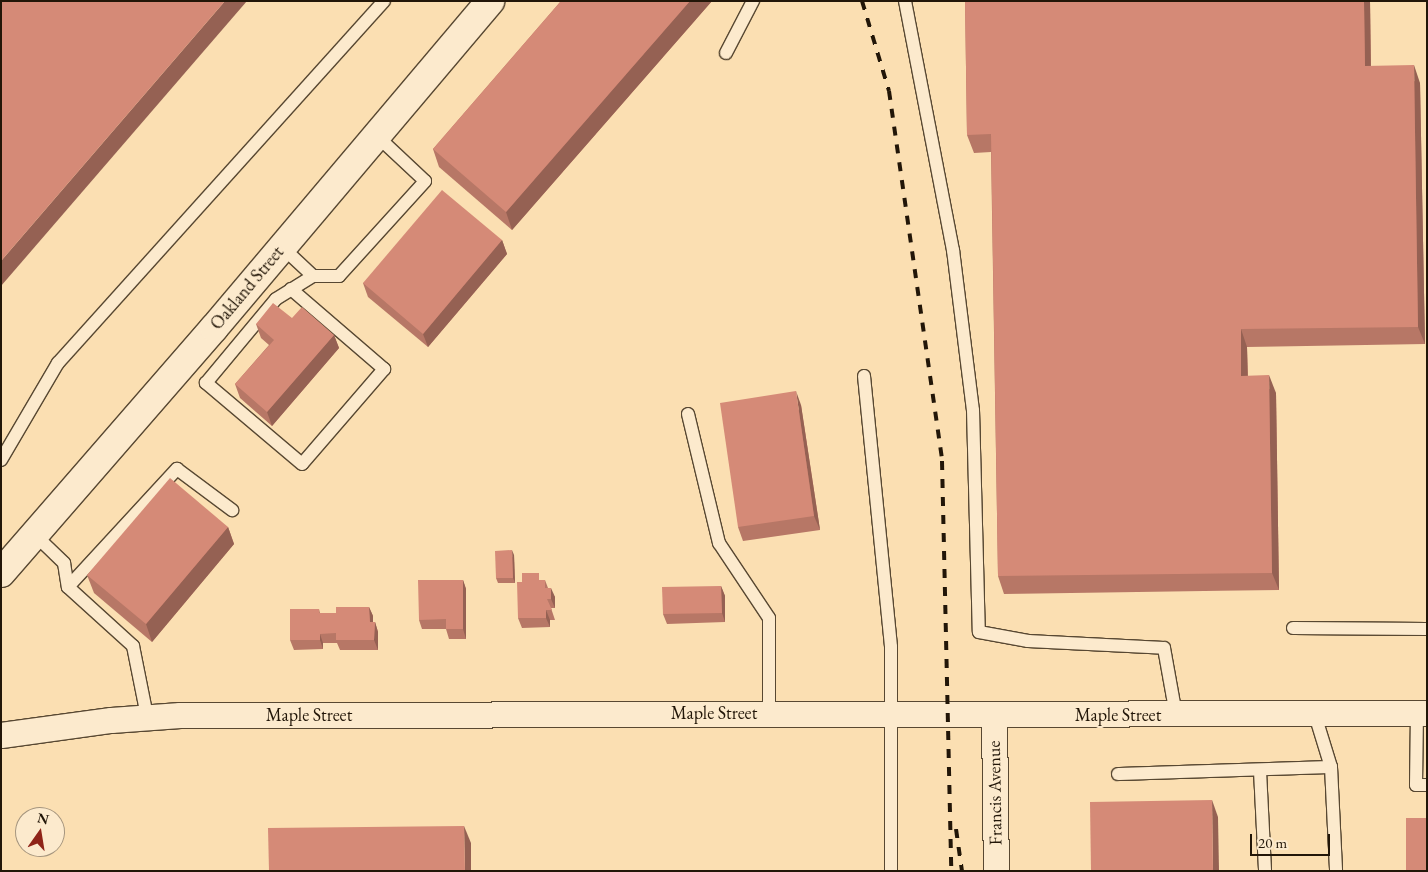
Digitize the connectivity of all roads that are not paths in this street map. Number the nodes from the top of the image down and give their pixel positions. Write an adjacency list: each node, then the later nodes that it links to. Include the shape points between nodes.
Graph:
1 (384, 1): 12 (lane, via 58,362)
2 (490, 1): 6 (main road, Oakland Street)
3 (753, 1): 5 (lane)
4 (905, 1): 22 (lane, via 953,250 973,410 979,632 1028,641 1164,648)
5 (726, 53)
6 (375, 134): 7 (main road, Oakland Street); 8 (lane, via 425,181 340,276)
7 (282, 247): 8 (lane); 14 (main road, Oakland Street)
8 (312, 276): 9 (lane)
9 (291, 289): 9 (lane, via 276,298 206,383 302,464 384,369)
10 (864, 376): 19 (lane, via 889,620)
11 (688, 414): 20 (lane, via 719,543 769,618)
12 (1, 460)
13 (232, 510): 16 (lane, via 177,469)
14 (34, 534): 15 (main road, Oakland Street); 16 (lane, via 64,563)
15 (6, 559)
16 (68, 587): 24 (lane, via 133,646)
17 (1293, 628): 18 (lane)
18 (1427, 629)
19 (889, 712): 20 (street, Maple Street); 25 (street, Maple Street); 31 (lane)
20 (769, 713): 24 (street, Maple Street)
21 (1422, 713): 23 (street, Maple Street); 30 (lane, via 1416,785)
22 (1176, 715): 23 (street, Maple Street); 25 (street, Maple Street)
23 (1315, 715): 27 (lane)
24 (147, 716): 26 (street, Maple Street)
25 (994, 716): 32 (street, Francis Avenue)
26 (1, 735)
27 (1331, 767): 28 (lane); 34 (lane)
28 (1260, 771): 29 (lane); 33 (lane)
29 (1118, 774)
30 (1427, 785)
31 (891, 871)
32 (996, 871)
33 (1265, 871)
34 (1336, 871)

